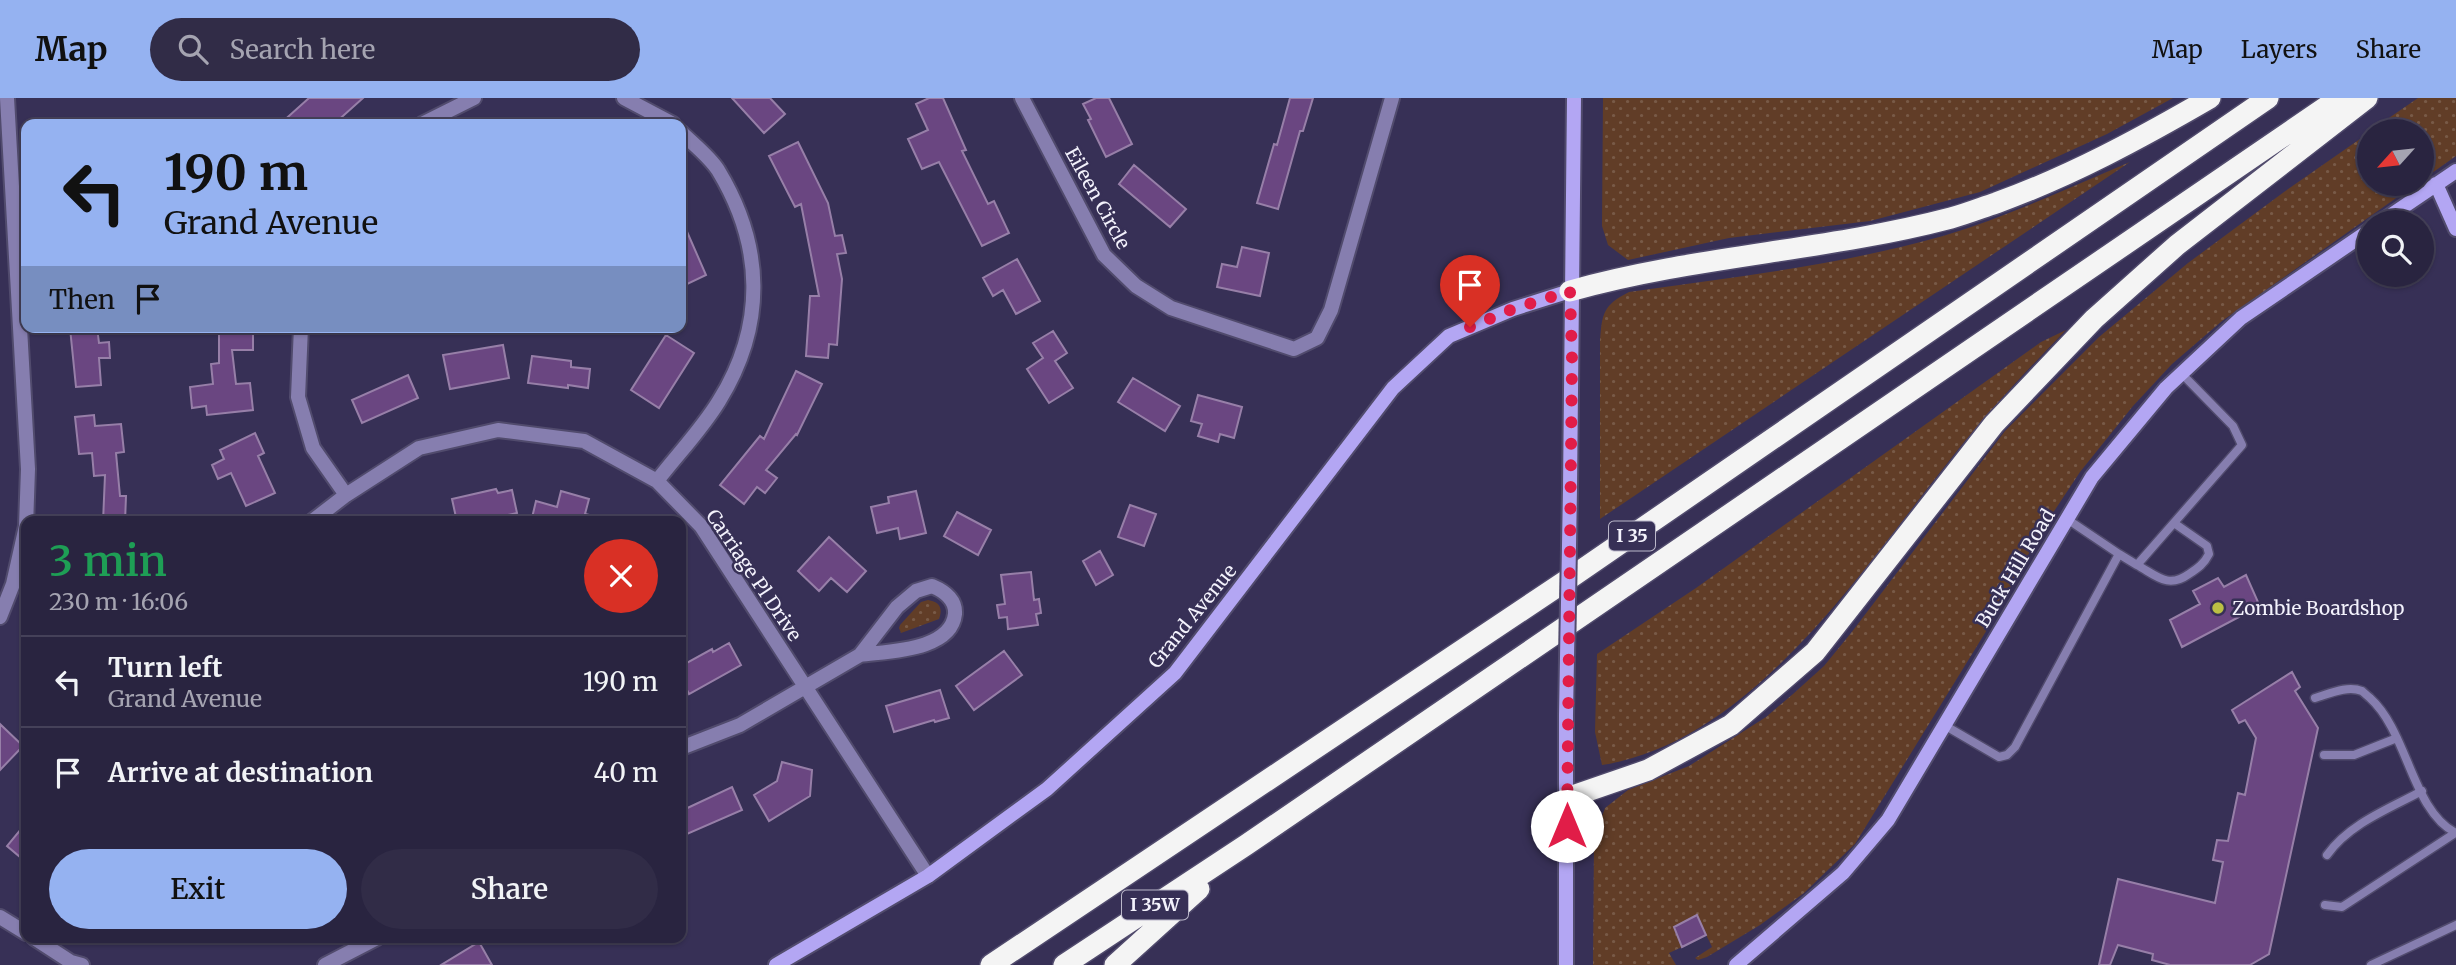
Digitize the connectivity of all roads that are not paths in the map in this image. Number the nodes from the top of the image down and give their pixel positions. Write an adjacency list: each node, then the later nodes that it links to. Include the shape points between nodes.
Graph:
1 (7, 98): 24 (street, via 28,469)
2 (474, 98): 11 (street)
3 (624, 98): 12 (street)
4 (1022, 98): 5 (street, Eileen Circle, via 1104,255 1136,286 1171,308 1294,349 1317,338 1331,310)
5 (1392, 98)
6 (1574, 98): 19 (street)
7 (2210, 98): 19 (highway, via 2143,137 2039,187 1952,218 1848,240 1624,276)
8 (2268, 98): 54 (highway, I 35, via 1573,576)
9 (2339, 98): 42 (highway, I 35)
10 (2367, 98): 40 (highway, via 2177,245 2094,319 1994,424 1815,652 1731,725 1648,770)
11 (432, 119)
12 (664, 119)
13 (686, 137): 22 (street, via 717,168 746,229 755,292 743,354 719,402)
14 (2456, 170): 15 (street)
15 (2436, 184): 16 (street); 17 (street)
16 (2398, 210)
17 (2456, 229)
18 (2357, 239): 21 (street, Buck Hill Road, via 2241,318)
19 (1570, 291): 40 (street, bridge); 44 (street, Grand Avenue, via 1449,336 1393,388 1175,673 1047,789)
20 (301, 333): 23 (street, via 298,397 313,448)
21 (2181, 373): 26 (street, Buck Hill Road, via 2092,477); 27 (lane, via 2233,426 2242,445)
22 (657, 481): 23 (street, Carriage Pl Drive, via 584,441 498,430 419,448); 33 (street, Carriage Pl Drive, via 701,526)
23 (346, 495): 25 (street, Carriage Pl Drive)
24 (26, 516)
25 (319, 516)
26 (2067, 519): 28 (lane); 35 (street, Buck Hill Road)
27 (2174, 523): 29 (lane); 29 (lane, via 2207,546 2205,563 2179,581 2165,581)
28 (2119, 554): 29 (lane); 35 (lane, via 2007,755 1999,757)
29 (2137, 565)
30 (20, 585): 31 (street)
31 (0, 617)
32 (860, 655): 32 (street, via 897,607 916,591 933,586 947,592 955,610 953,623 942,637 916,647); 33 (street)
33 (806, 687): 37 (street, via 740,725); 44 (street, Carriage Pl Drive)
34 (2315, 698): 36 (lane, via 2342,690 2363,691 2378,705)
35 (1944, 725): 58 (street, Buck Hill Road, via 1888,820 1843,873)
36 (2397, 738): 38 (lane, via 2354,755); 39 (lane)
37 (686, 746)
38 (2324, 755)
39 (2422, 791): 41 (lane, via 2440,822); 43 (lane, via 2354,828)
40 (1567, 798): 57 (street)
41 (2455, 833): 45 (lane, via 2342,907)
42 (1246, 845): 55 (highway, I 35W); 56 (highway)
43 (2327, 855)
44 (928, 876): 53 (street, Grand Avenue)
45 (2325, 905)
46 (0, 917): 48 (street)
47 (2456, 925): 59 (lane)
48 (21, 930)
49 (42, 943): 51 (street)
50 (367, 943): 52 (street)
51 (74, 964)
52 (325, 965)
53 (776, 965)
54 (991, 965)
55 (1064, 965)
56 (1115, 965)
57 (1566, 965)
58 (1736, 965)
59 (2371, 965)

